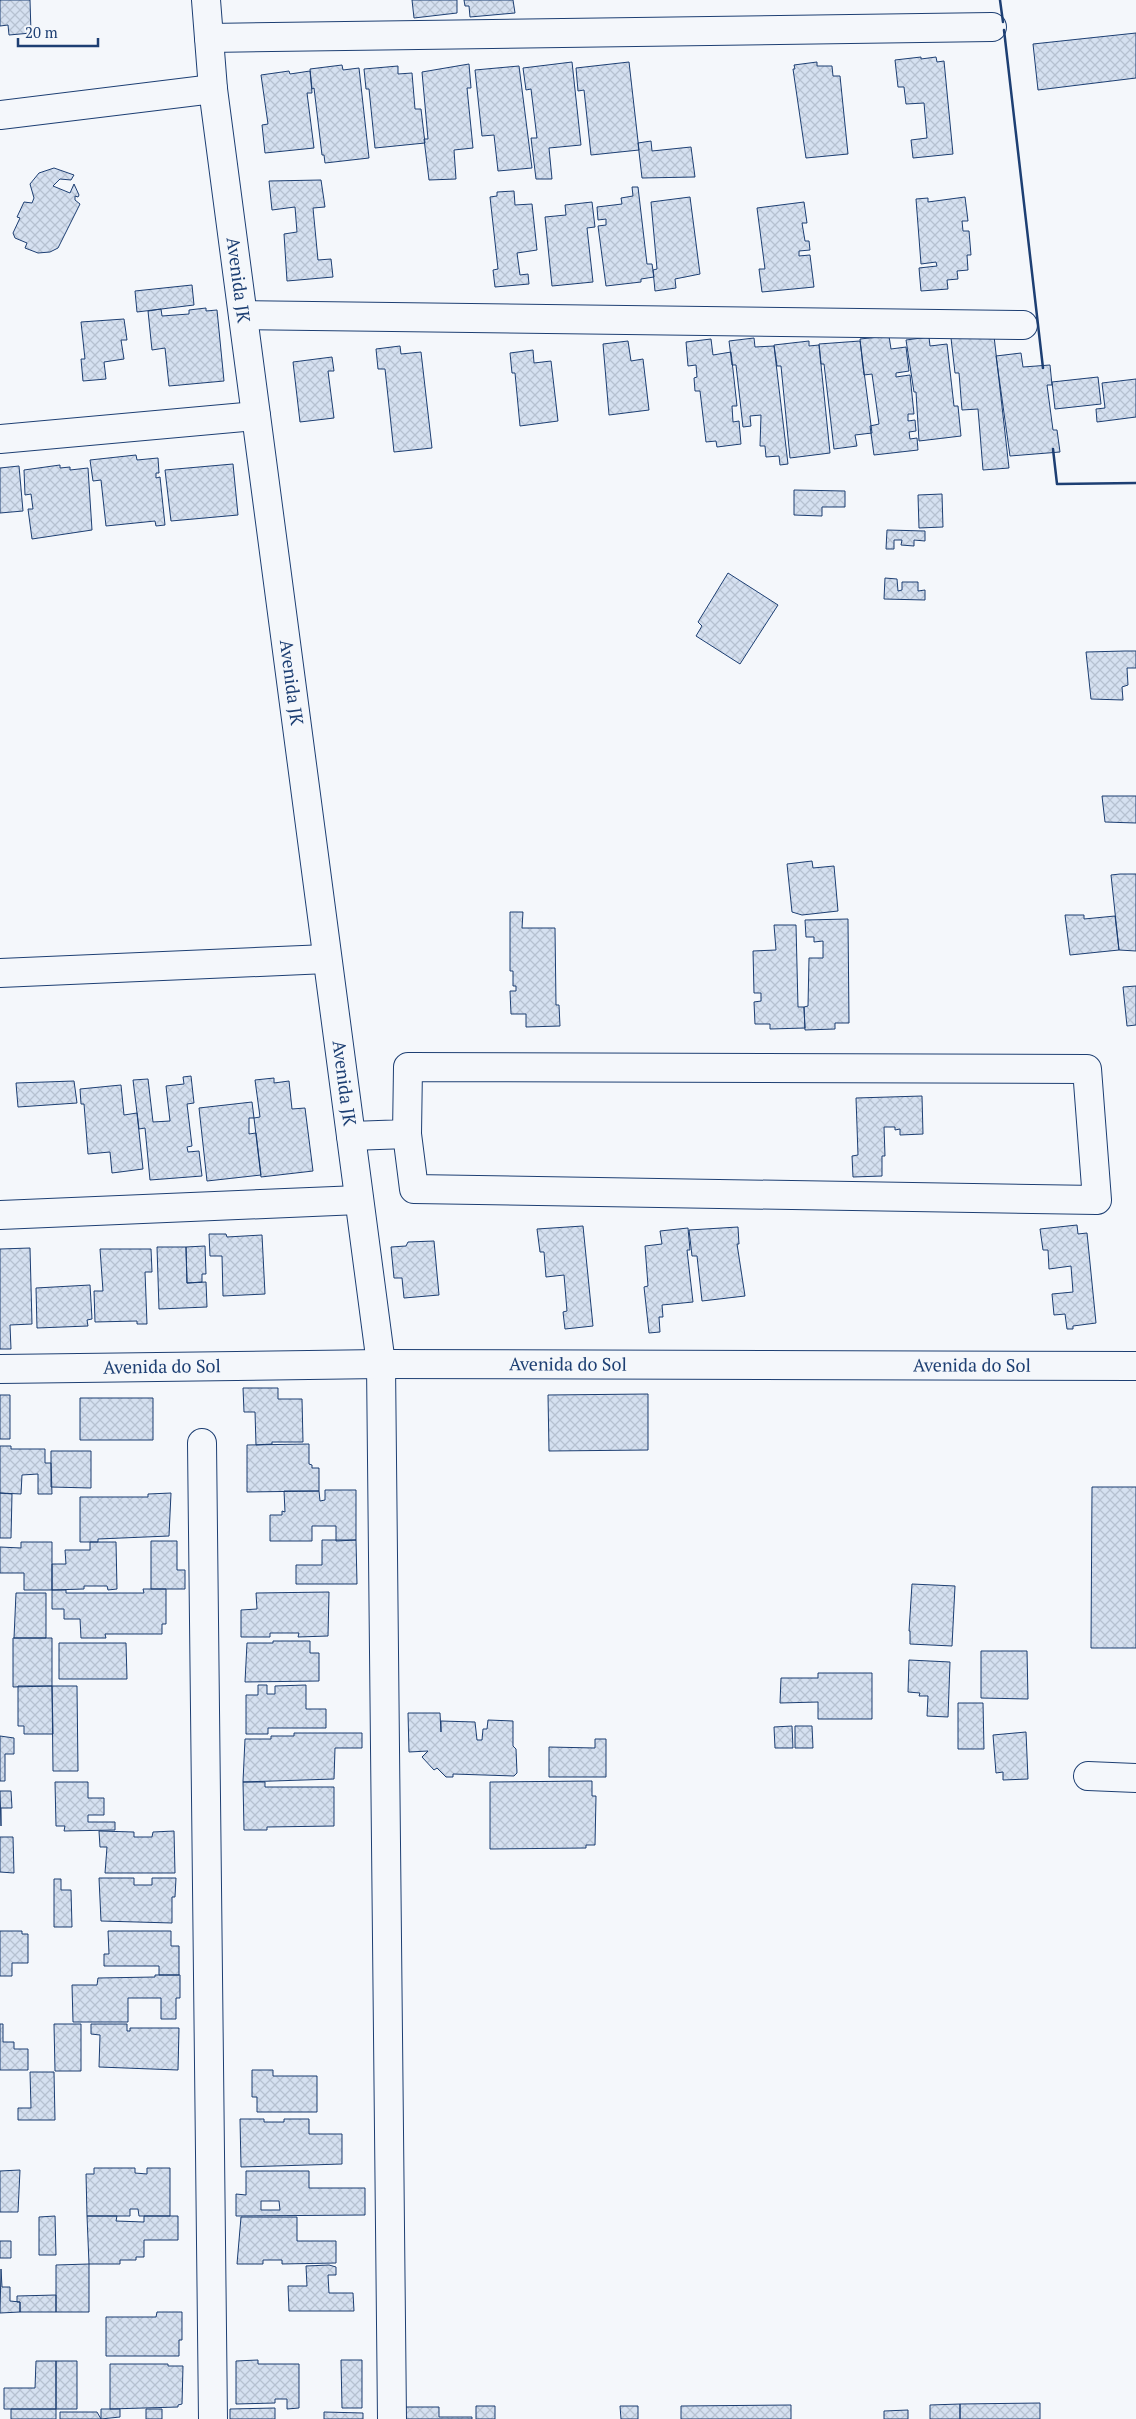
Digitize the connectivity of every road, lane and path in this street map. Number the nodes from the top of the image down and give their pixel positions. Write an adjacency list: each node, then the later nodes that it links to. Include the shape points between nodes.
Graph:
1 (206, 0): 3 (street, Avenida JK)
2 (992, 27): 3 (street)
3 (209, 38): 4 (street, Avenida JK)
4 (213, 89): 5 (street); 6 (street, Avenida JK)
5 (0, 115)
6 (242, 315): 7 (street); 8 (street, Avenida JK)
7 (1023, 325)
8 (256, 416): 9 (street); 10 (street, Avenida JK)
9 (0, 439)
10 (327, 959): 11 (street); 13 (street, Avenida JK)
11 (0, 973)
12 (407, 1134): 12 (street, via 408,1067 1087,1069 1098,1200 414,1189); 13 (street)
13 (350, 1136): 14 (street, Avenida JK)
14 (359, 1200): 15 (street); 16 (street, Avenida JK)
15 (0, 1215)
16 (380, 1364): 17 (street, Avenida do Sol); 18 (street, Avenida do Sol); 23 (street, Avenida JK)
17 (1136, 1366)
18 (0, 1369)
19 (202, 1443): 22 (street)
20 (1088, 1776): 21 (street)
21 (1136, 1778)
22 (213, 2419)
23 (392, 2419)

